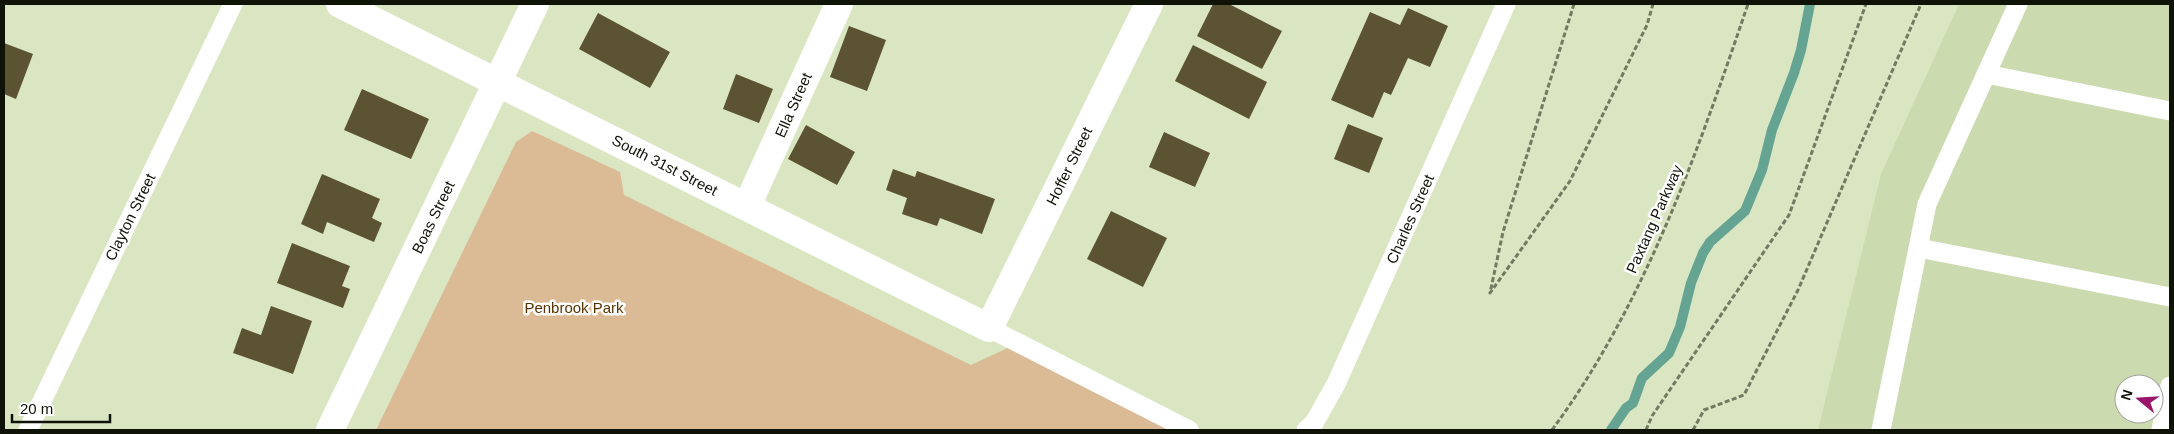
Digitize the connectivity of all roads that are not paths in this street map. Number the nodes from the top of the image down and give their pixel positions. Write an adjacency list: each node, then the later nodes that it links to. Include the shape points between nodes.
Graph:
1 (232, 4): 16 (lane, Clayton Street)
2 (340, 4): 9 (street, South 31st Street)
3 (535, 4): 9 (street, Boas Street)
4 (839, 4): 11 (street, Ella Street)
5 (1148, 4): 14 (street, Hoffer Street)
6 (1506, 4): 19 (lane, Charles Street, via 1336,384)
7 (2018, 4): 8 (lane)
8 (1986, 74): 10 (lane); 12 (lane, via 1928,204)
9 (498, 81): 11 (street, South 31st Street); 17 (street, Boas Street)
10 (2170, 111)
11 (747, 206): 14 (street, South 31st Street)
12 (1918, 248): 13 (lane); 20 (lane)
13 (2170, 297)
14 (989, 328): 18 (lane)
15 (2170, 386): 21 (lane)
16 (28, 430)
17 (330, 430)
18 (1189, 430)
19 (1306, 430)
20 (1881, 430)
21 (2162, 430)

